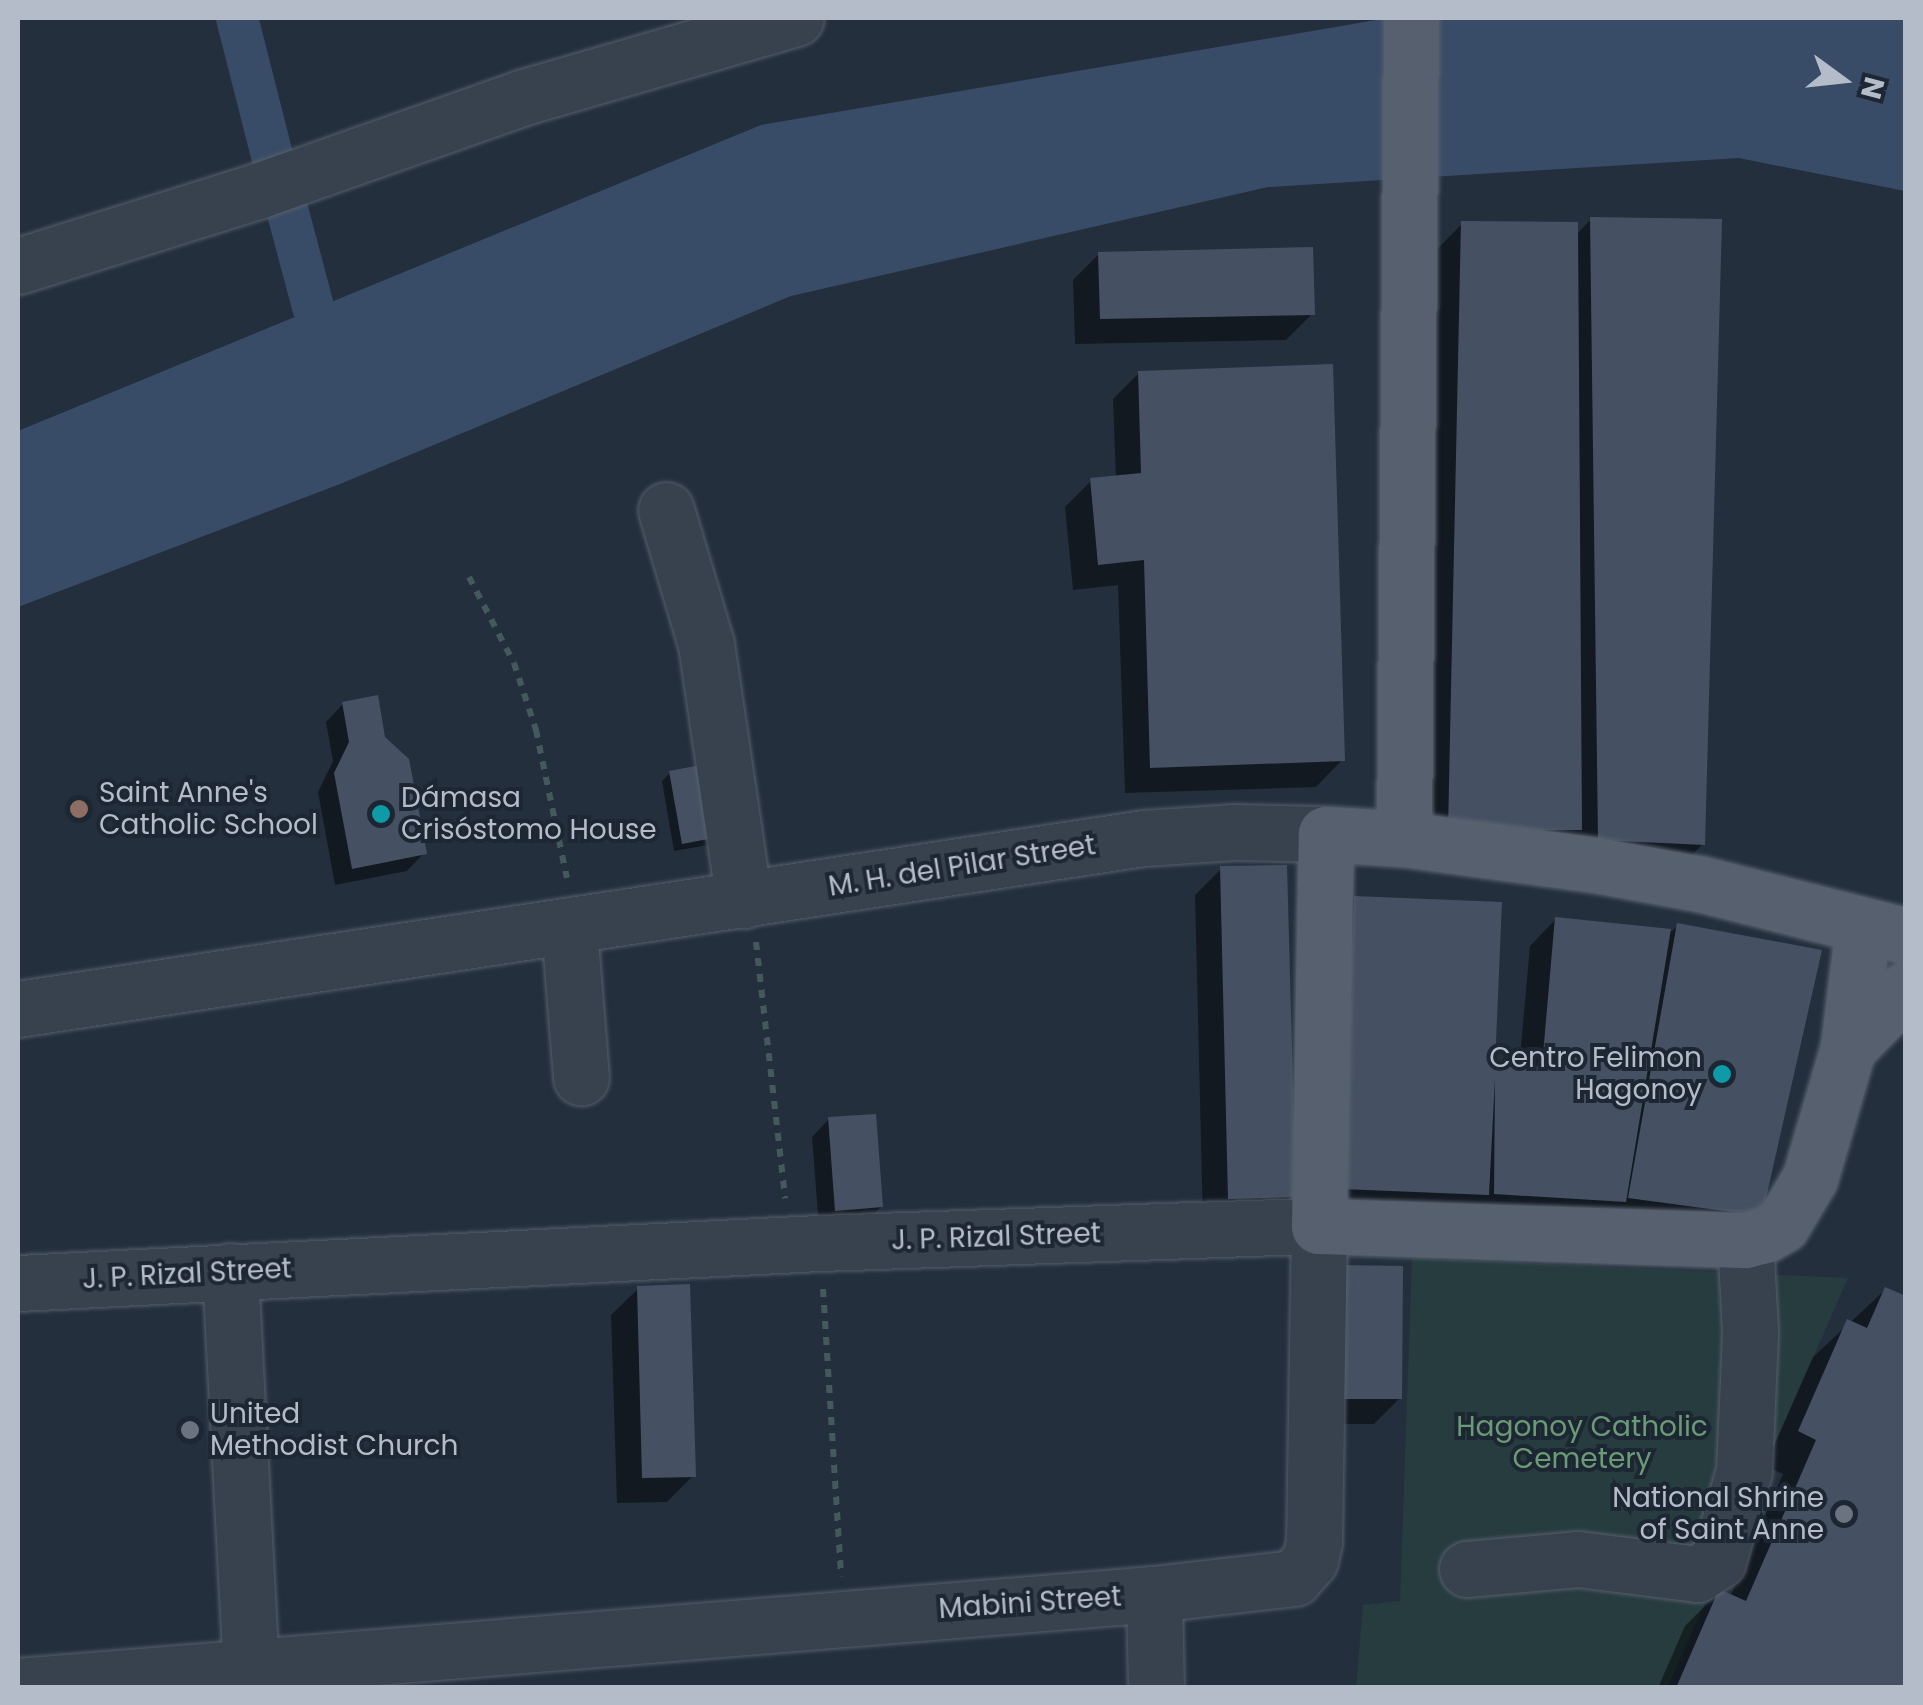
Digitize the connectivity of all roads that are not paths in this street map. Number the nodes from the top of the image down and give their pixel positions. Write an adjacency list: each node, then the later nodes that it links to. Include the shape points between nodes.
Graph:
1 (796, 18): 3 (street, via 524,97)
2 (1412, 18): 6 (main road)
3 (18, 266)
4 (666, 510): 7 (street, via 706,644)
5 (1326, 834): 6 (main road, M. H. del Pilar Street); 7 (street, M. H. del Pilar Street, via 1144,838); 14 (main road, Mabini Street)
6 (1404, 839): 9 (main road, M. H. del Pilar Street, via 1701,884)
7 (748, 900): 8 (street, M. H. del Pilar Street)
8 (573, 927): 11 (street, M. H. del Pilar Street); 13 (street)
9 (1884, 931): 12 (main road, J. P. Rizal Street)
10 (1906, 989): 12 (main road, J. P. Rizal Street)
11 (18, 1008)
12 (1848, 1048): 15 (main road, J. P. Rizal Street, via 1798,1204 1782,1225)
13 (581, 1078)
14 (1319, 1226): 15 (main road, J. P. Rizal Street); 16 (street, J. P. Rizal Street); 19 (street, Mabini Street, via 1310,1560 1294,1578)
15 (1744, 1240): 18 (street, via 1750,1330 1744,1471 1718,1561 1697,1574 1578,1559)
16 (230, 1271): 17 (street, J. P. Rizal Street); 20 (street)
17 (18, 1282)
18 (1467, 1569)
19 (1154, 1594): 20 (street, Mabini Street); 22 (street)
20 (251, 1670): 21 (street, Mabini Street)
21 (18, 1686)
22 (1156, 1688)

